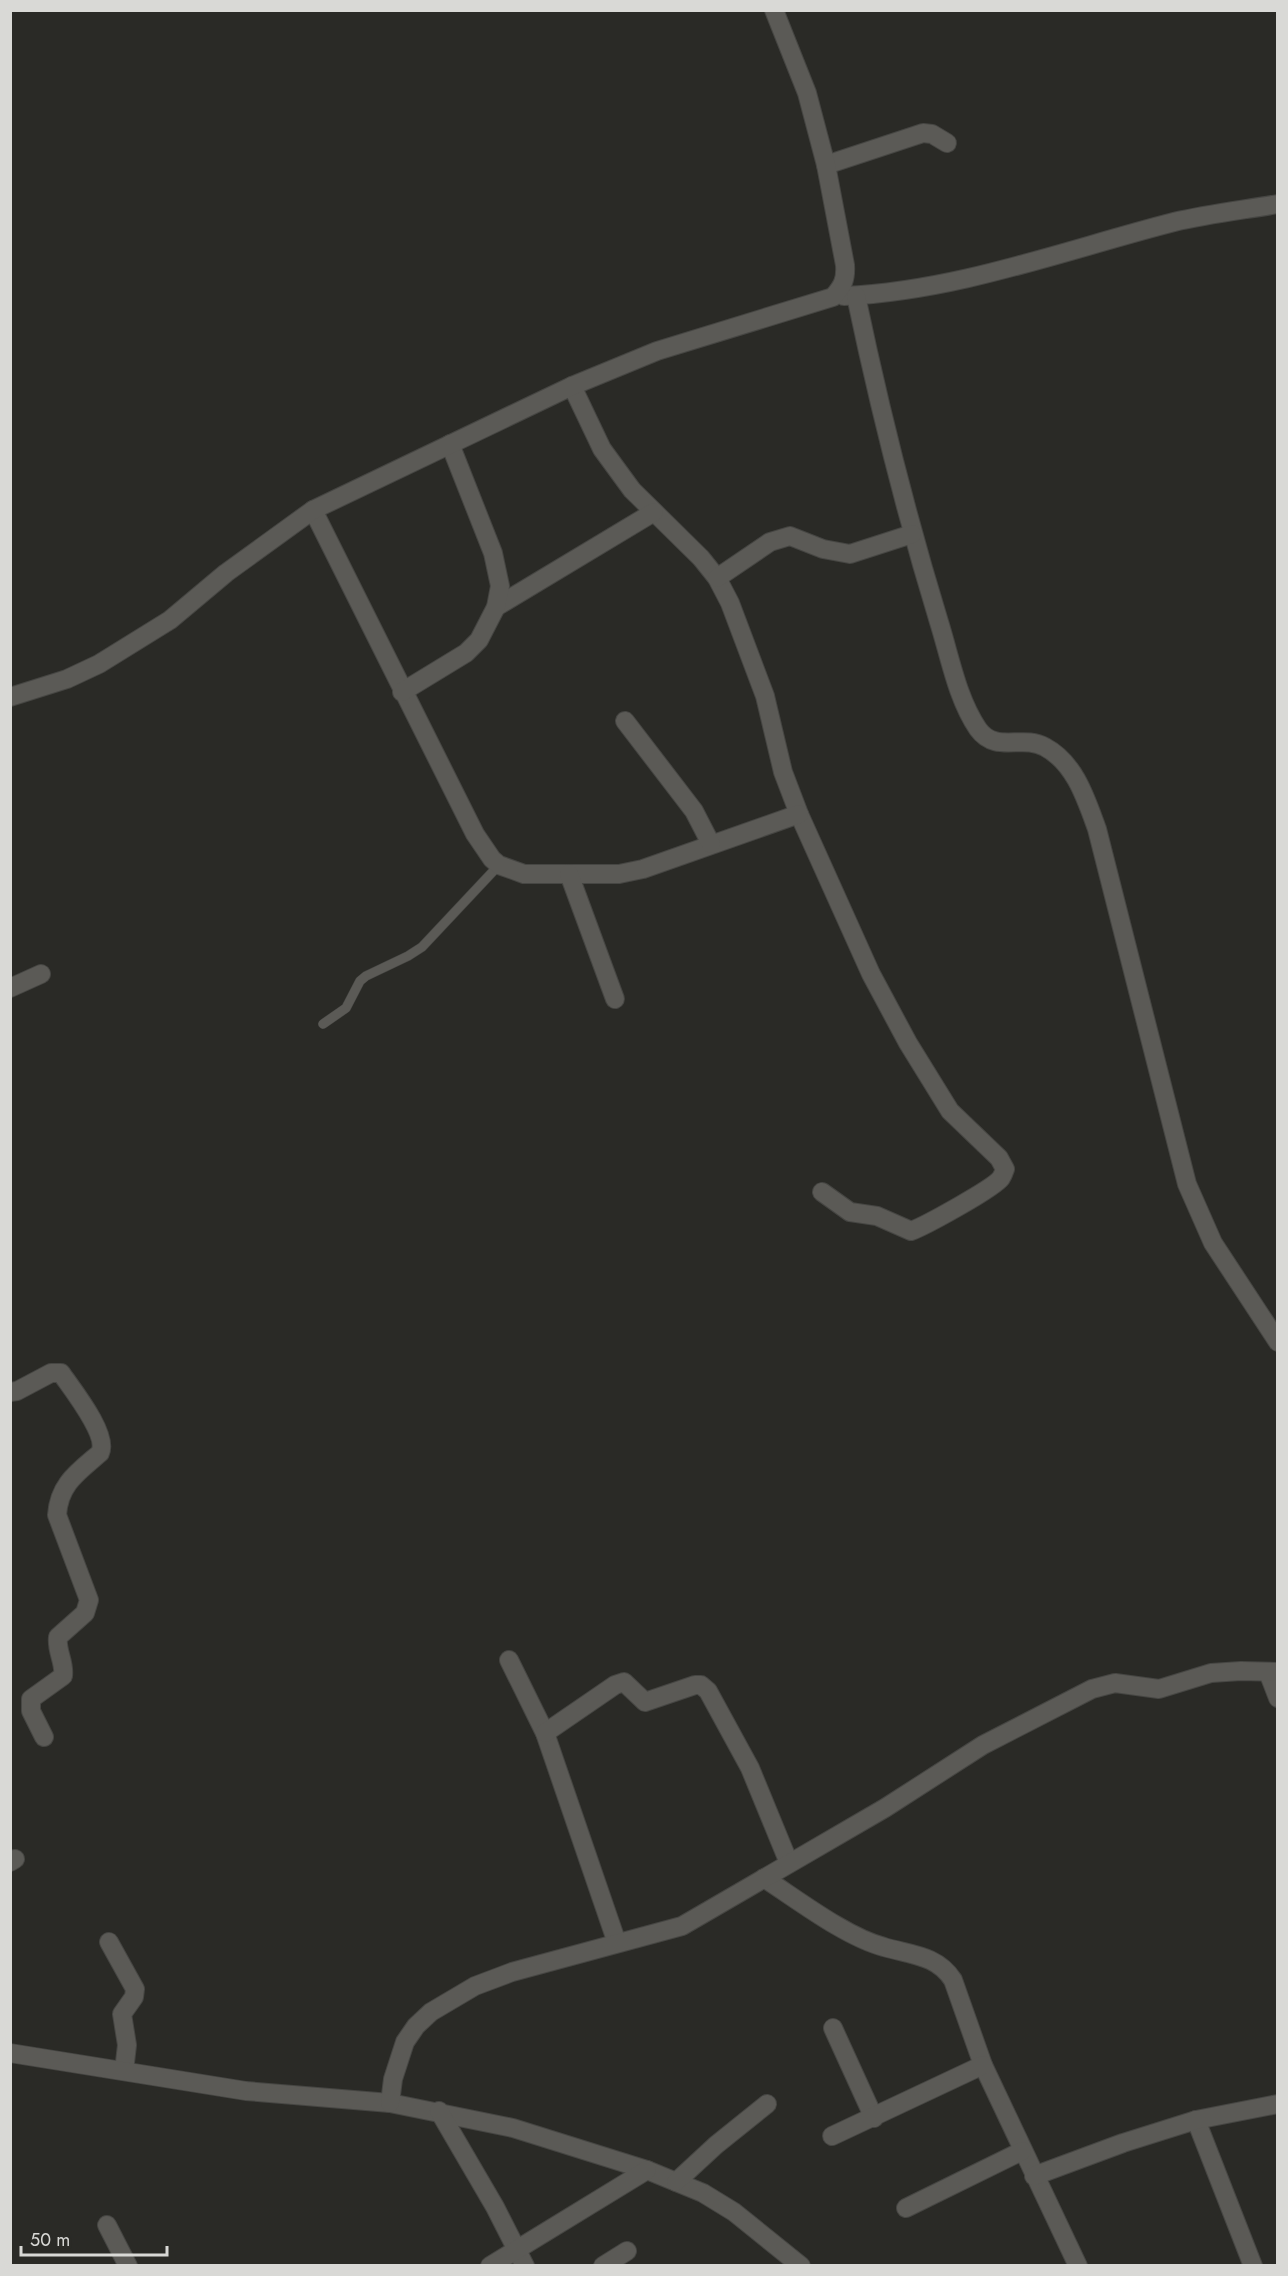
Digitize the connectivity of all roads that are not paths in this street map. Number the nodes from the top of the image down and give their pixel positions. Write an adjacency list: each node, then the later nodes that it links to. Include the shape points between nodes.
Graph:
1 (774, 10): 3 (street, via 807,93)
2 (947, 143): 3 (street, via 923,133)
3 (825, 165): 6 (street, via 846,276)
4 (1278, 204): 5 (street, via 1177,221 936,286)
5 (856, 296): 6 (street); 11 (street)
6 (833, 297): 7 (street, via 657,351)
7 (572, 386): 8 (street); 10 (street, via 602,449)
8 (450, 444): 9 (street); 13 (street, via 493,553 500,586)
9 (313, 510): 14 (street); 15 (street, via 226,573 170,620 67,679)
10 (654, 512): 12 (street); 13 (street)
11 (912, 534): 12 (street, via 850,554 790,536 770,542); 26 (street, via 966,706 978,728 986,739 996,742 1034,742 1044,746 1071,770 1084,795 1097,830 1187,1184 1213,1243)
12 (717, 578): 17 (street, via 765,696 783,772)
13 (496, 607): 14 (street, via 479,640 466,652)
14 (402, 692): 19 (street, via 475,834)
15 (10, 697)
16 (625, 721): 18 (street, via 694,811)
17 (799, 814): 18 (street); 25 (street, via 908,1043 950,1111 999,1158 1005,1169 1001,1179 911,1231 877,1216 850,1212)
18 (711, 844): 20 (street, via 643,869 619,874)
19 (499, 865): 20 (street, via 524,874); 24 (lane, via 422,947 366,976 346,1008)
20 (569, 874): 23 (street)
21 (41, 974): 22 (street)
22 (10, 988)
23 (615, 999)
24 (323, 1024)
25 (822, 1192)
26 (1278, 1342)
27 (10, 1392): 32 (street, via 51,1373 61,1373 100,1433 103,1447 69,1480 58,1501 57,1515 89,1600 85,1613 58,1637 63,1676 31,1699 31,1711)
28 (509, 1660): 31 (street)
29 (1273, 1672): 30 (street); 33 (street, via 1211,1673 1160,1689 1115,1683 1092,1689 983,1745)
30 (1278, 1698)
31 (545, 1733): 33 (street, via 624,1682 645,1702 701,1685 750,1768); 36 (street)
32 (44, 1737)
33 (789, 1863): 34 (street)
34 (764, 1878): 36 (street, via 682,1926); 39 (street, via 846,1930 882,1947 922,1955 947,1970)
35 (109, 1942): 40 (street, via 135,1989 122,2014 127,2045)
36 (616, 1943): 41 (street, via 512,1972 475,1986 431,2012 405,2042)
37 (832, 2028): 45 (street)
38 (10, 2053): 40 (street)
39 (983, 2065): 45 (street); 48 (street)
40 (124, 2071): 41 (street, via 246,2091)
41 (390, 2103): 44 (street)
42 (767, 2104): 51 (street)
43 (1278, 2104): 46 (street)
44 (439, 2111): 49 (street, via 513,2128); 55 (street)
45 (874, 2118): 47 (street)
46 (1196, 2120): 50 (street); 61 (street)
47 (832, 2136)
48 (1022, 2151): 50 (street); 52 (street)
49 (647, 2170): 51 (street); 55 (street)
50 (1034, 2176): 60 (street)
51 (676, 2182): 56 (street, via 734,2212)
52 (906, 2208)
53 (107, 2225): 57 (street)
54 (627, 2251): 59 (street)
55 (522, 2258): 58 (street)
56 (787, 2262)
57 (128, 2265)
58 (490, 2265)
59 (603, 2265)
60 (1078, 2265)
61 (1253, 2265)

